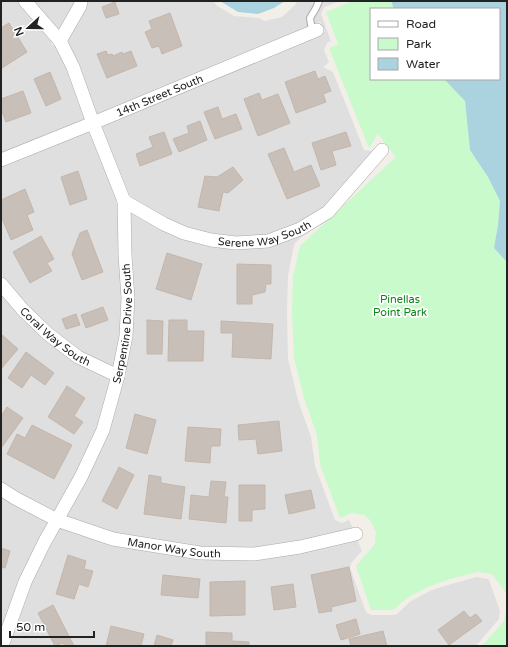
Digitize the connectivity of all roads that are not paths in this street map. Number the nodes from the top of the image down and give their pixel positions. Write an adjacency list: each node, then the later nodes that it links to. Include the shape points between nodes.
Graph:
1 (25, 1): 5 (street, Serpentine Drive South)
2 (82, 1): 5 (street)
3 (319, 1): 4 (lane, via 310,18)
4 (317, 30): 6 (street, 14th Street South)
5 (60, 41): 6 (street, Serpentine Drive South, via 73,67)
6 (93, 123): 8 (street, 14th Street South); 9 (street, Serpentine Drive South)
7 (382, 150): 9 (street, Serene Way South, via 328,212 300,229 268,241 236,243 184,233)
8 (1, 160)
9 (124, 201): 11 (street, Serpentine Drive South, via 128,298 126,336)
10 (1, 284): 11 (street, Coral Way South, via 48,334 78,357)
11 (118, 376): 13 (street, Serpentine Drive South, via 103,430)
12 (1, 489): 13 (street, Manor Way South)
13 (57, 520): 14 (street, Manor Way South, via 114,539 200,553 254,554); 15 (street, Serpentine Drive South, via 25,582)
14 (356, 534)
15 (2, 646)

